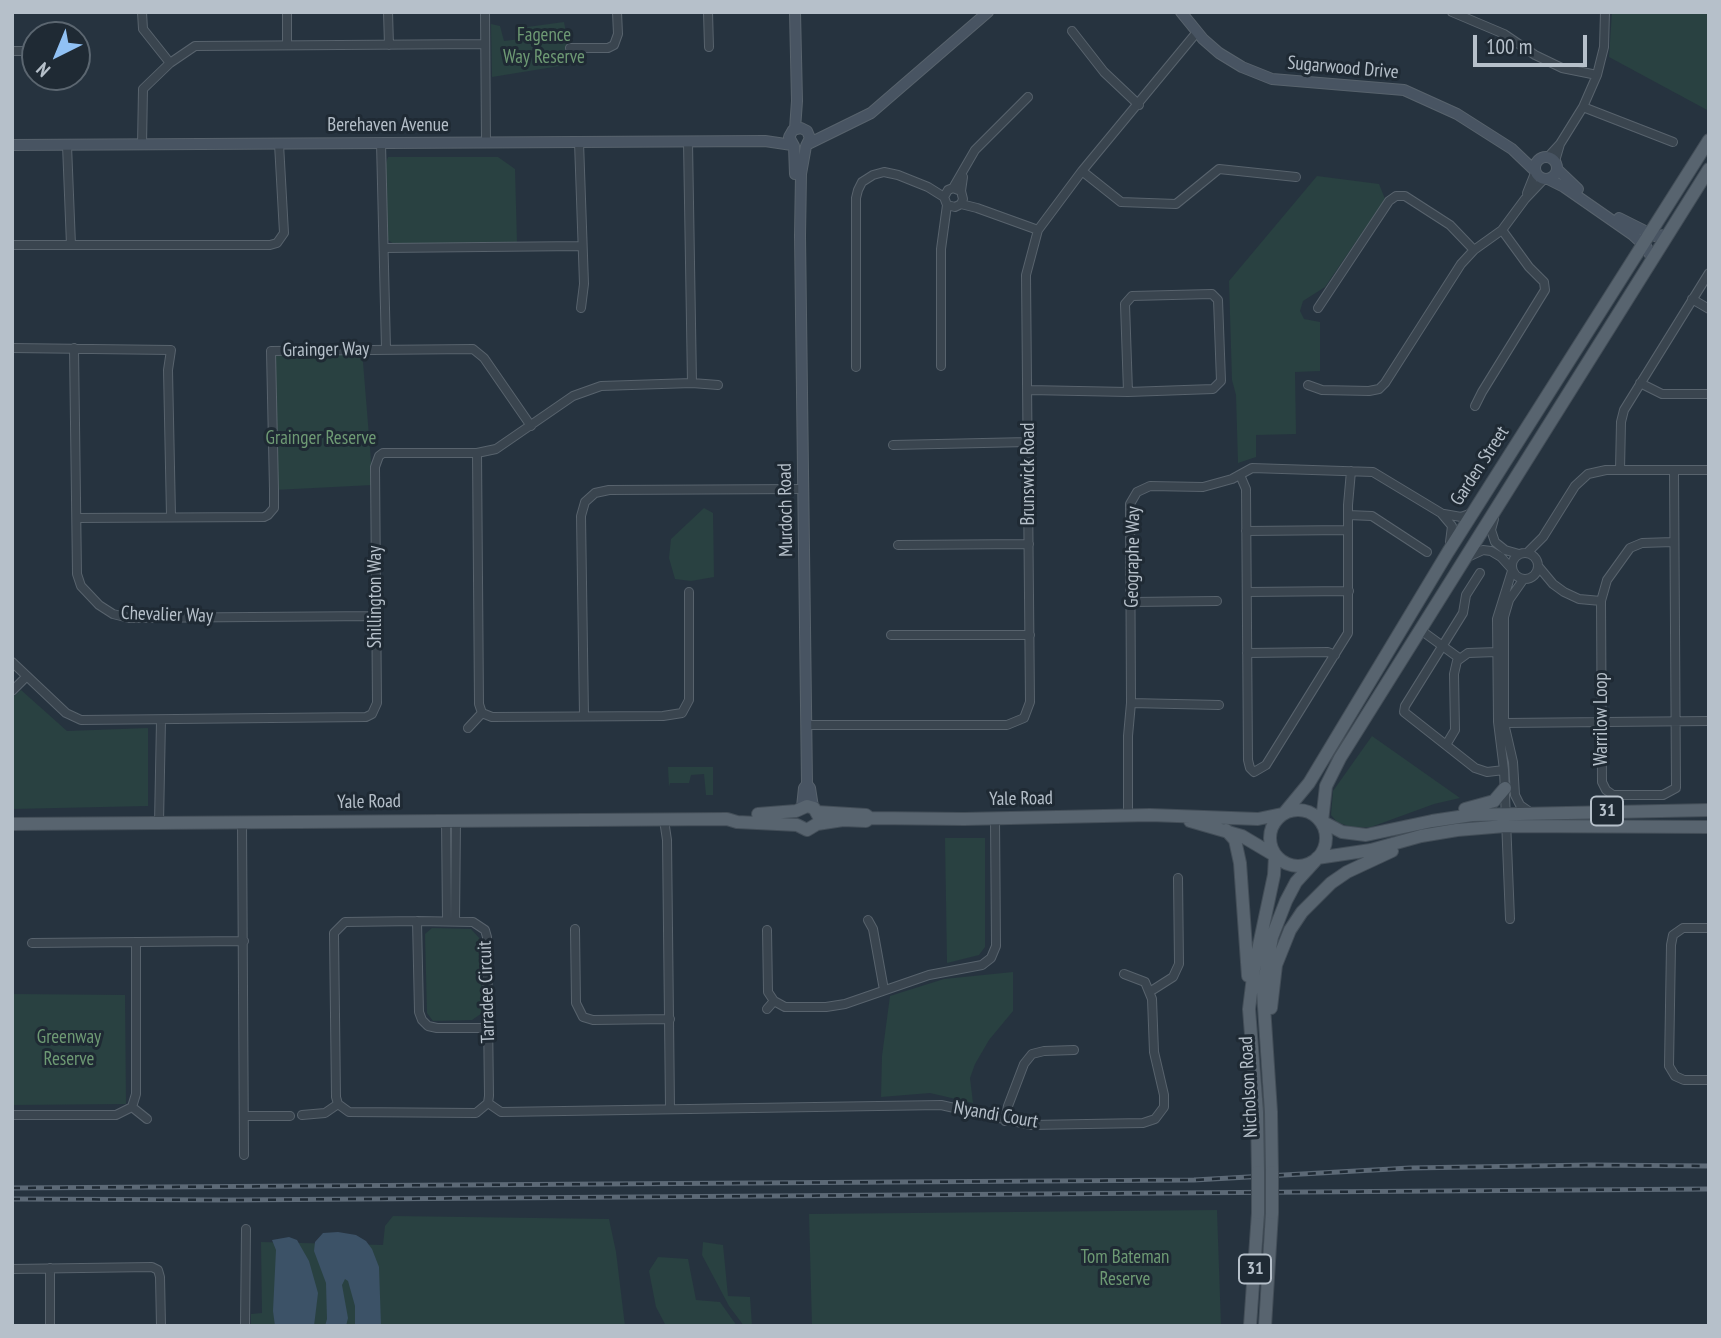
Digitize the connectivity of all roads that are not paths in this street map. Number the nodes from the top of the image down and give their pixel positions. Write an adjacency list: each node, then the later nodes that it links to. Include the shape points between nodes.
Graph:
1 (142, 12): 19 (street, via 143,29)
2 (287, 12): 14 (street)
3 (388, 12): 16 (street)
4 (485, 12): 15 (street)
5 (617, 12): 18 (street, via 614,45)
6 (708, 12): 17 (street)
7 (795, 12): 24 (street, Murdoch Road)
8 (988, 12): 25 (street, via 871,113)
9 (1181, 12): 13 (street, Sugarwood Drive)
10 (1452, 12): 20 (street, via 1504,34 1562,68)
11 (1605, 12): 20 (street)
12 (1072, 31): 22 (street, via 1104,72)
13 (1200, 35): 22 (street, Brunswick Road); 38 (street, Sugarwood Drive, via 1219,53 1272,79 1404,90 1457,114)
14 (287, 44): 16 (street); 19 (street, via 195,46)
15 (485, 44): 16 (street); 32 (street)
16 (389, 45)
17 (709, 47)
18 (570, 48)
19 (170, 63): 36 (street, via 142,89)
20 (1597, 75): 23 (street)
21 (1028, 97): 42 (street, via 975,150)
22 (1139, 105): 40 (street, Brunswick Road)
23 (1583, 107): 30 (street); 38 (street)
24 (800, 131): 25 (street, Berehaven Avenue); 27 (street, Berehaven Avenue); 37 (street, Murdoch Road, via 810,138); 37 (street, Murdoch Road, via 790,141)
25 (832, 132): 37 (street)
26 (1709, 140): 46 (main road, Garden Street)
27 (765, 141): 29 (street, Berehaven Avenue); 37 (street, Berehaven Avenue)
28 (579, 142): 29 (street, Berehaven Avenue); 32 (street, Berehaven Avenue); 49 (street)
29 (688, 142): 64 (street)
30 (1673, 142)
31 (381, 143): 32 (street, Berehaven Avenue); 33 (street, Berehaven Avenue); 50 (street)
32 (486, 143)
33 (279, 144): 36 (street, Berehaven Avenue); 48 (street, via 284,233 277,243)
34 (12, 145): 35 (street, Berehaven Avenue)
35 (68, 145): 36 (street, Berehaven Avenue); 48 (street)
36 (142, 145)
37 (800, 146): 82 (street, Murdoch Road, via 795,195 800,236)
38 (1545, 169): 44 (street); 46 (street, Sugarwood Drive, via 1564,187)
39 (1709, 169): 45 (main road, Garden Street)
40 (1082, 172): 41 (street, via 1121,202 1176,204 1219,169); 43 (street, Brunswick Road)
41 (1296, 177)
42 (954, 197): 43 (street); 62 (street, via 884,172 862,182 856,198); 63 (street, via 941,250)
43 (1038, 230): 68 (street, Brunswick Road, via 1026,275)
44 (1502, 230): 51 (street); 72 (street, via 1544,282 1545,290)
45 (1667, 236): 46 (street); 52 (main road, Garden Street)
46 (1646, 239): 52 (street, Sugarwood Drive); 69 (main road, Garden Street)
47 (12, 245): 48 (street)
48 (71, 245)
49 (582, 246): 50 (street); 55 (street)
50 (386, 248): 60 (street)
51 (1474, 250): 56 (street, via 1450,225 1405,196 1396,196); 67 (street, via 1379,388 1322,390)
52 (1652, 259): 61 (main road, Garden Street)
53 (1709, 273): 54 (street)
54 (1692, 299): 57 (street); 65 (street)
55 (581, 308)
56 (1318, 308)
57 (1709, 309)
58 (12, 348): 59 (street)
59 (74, 348): 87 (street, via 172,350 168,370); 88 (street, Chevalier Way)
60 (386, 349): 73 (street, Grainger Way, via 473,349); 87 (street, Grainger Way, via 271,351 272,512 264,517)
61 (1594, 352): 69 (main road, via 1584,350); 83 (main road, Garden Street)
62 (856, 366)
63 (941, 366)
64 (692, 383): 66 (street, Shillington Way); 73 (street, Shillington Way, via 591,388)
65 (1640, 383): 71 (street, via 1662,394); 77 (street, via 1622,415)
66 (719, 385)
67 (1308, 385)
68 (1029, 390): 70 (street); 74 (street, Brunswick Road)
69 (1552, 390): 84 (main road, Garden Street)
70 (1128, 392): 70 (street, via 1213,389 1218,385 1218,300 1212,294 1132,296 1125,304)
71 (1709, 394)
72 (1475, 406)
73 (531, 426): 76 (street, Shillington Way, via 496,449)
74 (1028, 442): 75 (street); 93 (street, Brunswick Road)
75 (893, 444)
76 (477, 453): 110 (street, Shillington Way, via 383,453 376,460); 126 (street)
77 (1620, 470): 78 (street); 91 (street, via 1599,470 1583,477)
78 (1674, 470): 79 (street); 92 (street, Warrilow Loop)
79 (1709, 470)
80 (1351, 471): 81 (street, Geographe Way, via 1252,468); 85 (street, Geographe Way, via 1373,472); 86 (street)
81 (1236, 477): 90 (street, via 1246,489); 109 (street, Geographe Way, via 1203,487 1150,486 1137,492 1130,505)
82 (803, 489): 127 (street, via 609,490 595,493 585,502 581,516); 133 (street, Murdoch Road)
83 (1495, 509): 97 (street, via 1493,540 1500,547); 98 (main road, Garden Street)
84 (1474, 512): 85 (street, via 1461,517); 96 (main road, Garden Street)
85 (1441, 513): 96 (street, via 1453,530)
86 (1348, 515): 89 (street); 95 (street, via 1372,516)
87 (171, 516): 88 (street, Grainger Way)
88 (77, 518): 110 (street, Chevalier Way, via 81,586 118,616)
89 (1348, 530): 90 (street); 104 (street)
90 (1246, 531): 106 (street)
91 (1543, 537): 97 (street); 99 (street)
92 (1673, 542): 108 (street, Warrilow Loop, via 1630,548 1607,580); 129 (street, Warrilow Loop)
93 (1029, 544): 94 (street); 113 (street, Brunswick Road)
94 (898, 545)
95 (1427, 552)
96 (1448, 552): 123 (main road, Garden Street)
97 (1523, 553): 99 (street); 100 (street, via 1513,560)
98 (1462, 561): 100 (street, via 1487,550); 111 (main road, Garden Street)
99 (1538, 563): 102 (street, via 1536,574); 103 (street)
100 (1512, 570): 102 (street); 116 (street, via 1499,610)
101 (1480, 573): 115 (street)
102 (1526, 579): 103 (street); 131 (street, via 1508,600 1504,617)
103 (1553, 584): 108 (street, via 1580,598)
104 (1349, 591): 106 (street); 118 (street, via 1348,633)
105 (688, 592): 127 (street, via 689,700 685,710 677,715)
106 (1247, 592): 117 (street)
107 (1217, 601): 109 (street)
108 (1601, 601): 132 (street, Warrilow Loop)
109 (1132, 602): 124 (street, Geographe Way)
110 (376, 617): 128 (street, Shillington Way, via 377,704 366,717)
111 (1422, 631): 114 (main road, Garden Street); 115 (street)
112 (891, 635): 113 (street)
113 (1030, 635): 133 (street, Brunswick Road, via 1030,702 1024,718 1007,725)
114 (1412, 645): 123 (main road, via 1394,659 1374,690); 149 (main road, Garden Street, via 1332,773 1323,799)
115 (1443, 645): 119 (street); 135 (street, via 1404,712)
116 (1497, 652): 119 (street, via 1468,653); 136 (street)
117 (1247, 653): 118 (street); 118 (street, via 1248,760 1254,772 1266,765)
118 (1335, 655)
119 (1459, 658): 135 (street, via 1454,674 1455,730)
120 (12, 662): 121 (street, Shillington Way)
121 (27, 676): 122 (street); 128 (street, Shillington Way, via 73,718)
122 (12, 691)
123 (1363, 693): 142 (main road, Garden Street, via 1304,791)
124 (1132, 703): 125 (street); 143 (street, Geographe Way)
125 (1219, 705)
126 (482, 713): 127 (street, via 492,717); 134 (street)
127 (584, 716)
128 (161, 720): 150 (street)
129 (1675, 721): 130 (street); 132 (street); 132 (street, Warrilow Loop, via 1676,788 1663,795 1613,795 1606,790 1602,782)
130 (1709, 721)
131 (1504, 723): 132 (street); 141 (street, via 1515,795)
132 (1602, 723)
133 (807, 725): 139 (street, Murdoch Road, via 804,788)
134 (468, 728)
135 (1446, 746): 136 (street, via 1475,768)
136 (1504, 770): 137 (street)
137 (1505, 788): 140 (street); 157 (main road, via 1494,801 1429,816)
138 (1709, 810): 141 (main road, 31)
139 (809, 812): 145 (main road, Yale Road, via 870,818); 146 (main road, Yale Road, via 736,814); 153 (main road, via 794,818); 153 (main road, Yale Road, via 807,830)
140 (1505, 812): 141 (main road, 31); 154 (street); 157 (main road, 31, via 1472,815)
141 (1530, 812)
142 (1284, 813): 144 (main road, Yale Road, via 1258,819); 149 (main road, 31, via 1305,811); 158 (main road, 31, via 1271,828)
143 (1128, 816): 144 (main road, Yale Road); 145 (main road, Yale Road)
144 (1173, 816): 156 (main road, Yale Road)
145 (995, 818): 172 (street, via 996,946 991,958 982,965)
146 (727, 819): 147 (main road, Yale Road); 153 (main road, Yale Road)
147 (668, 820): 148 (main road, Yale Road); 177 (street)
148 (451, 821): 151 (main road, Yale Road); 164 (street)
149 (1322, 822): 157 (main road, 31, via 1342,832 1366,835); 159 (main road, 31, via 1326,842)
150 (159, 823): 151 (main road, Yale Road); 152 (main road, Yale Road)
151 (242, 823): 168 (street)
152 (12, 824)
153 (797, 825)
154 (1505, 826): 155 (main road, 31); 157 (main road, 31); 161 (street)
155 (1709, 827)
156 (1226, 830): 158 (main road, Yale Road); 176 (main road, via 1236,840 1241,875)
157 (1418, 830): 159 (main road, 31, via 1383,848); 179 (main road, 31, via 1331,883 1302,912 1276,965)
158 (1274, 855): 159 (main road, 31, via 1295,866); 176 (main road, Nicholson Road / 31)
159 (1317, 859): 179 (main road, Nicholson Road / 31, via 1296,882 1272,937 1263,991)
160 (1178, 878): 173 (street, via 1179,964 1173,977)
161 (1510, 919)
162 (868, 920): 172 (street)
163 (417, 921): 164 (street, Tarradee Circuit); 178 (street, via 422,1020 437,1028); 183 (street, Tarradee Circuit, via 345,922 334,933)
164 (451, 921): 178 (street, Tarradee Circuit, via 473,922 485,930)
165 (1709, 928): 181 (street, via 1683,928 1673,935 1670,1066 1675,1076 1684,1080)
166 (575, 929): 177 (street, via 576,1003 581,1020)
167 (766, 930): 174 (street, via 767,986)
168 (244, 941): 169 (street); 188 (street)
169 (136, 942): 170 (street); 184 (street, via 136,1094)
170 (32, 943)
171 (1124, 974): 173 (street, via 1145,982)
172 (884, 990): 174 (street, via 826,1007 785,1007)
173 (1151, 991): 191 (street, Nyandi Court, via 1154,1052 1164,1095 1164,1107 1155,1119 1031,1125)
174 (774, 1001): 175 (street)
175 (767, 1009)
176 (1249, 1009): 193 (main road, Nicholson Road / 31)
177 (670, 1019): 185 (street)
178 (488, 1028): 182 (street, Tarradee Circuit)
179 (1265, 1032): 193 (main road, Nicholson Road / 31, via 1271,1112)
180 (1074, 1050): 191 (street, via 1032,1054 1024,1064)
181 (1709, 1080)
182 (488, 1103): 183 (street, via 476,1113 349,1112); 185 (street, Nyandi Court, via 501,1112)
183 (338, 1104): 187 (street, via 325,1113)
184 (132, 1107): 186 (street, via 116,1115); 190 (street)
185 (670, 1108): 191 (street, Nyandi Court, via 941,1105)
186 (12, 1115)
187 (302, 1115)
188 (244, 1116): 189 (street); 192 (street)
189 (290, 1116)
190 (147, 1119)
191 (1005, 1121)
192 (244, 1155)
193 (1265, 1172): 200 (main road, Nicholson Road / 31, bridge); 201 (main road, Nicholson Road / 31, bridge, via 1272,1213)
194 (246, 1229): 199 (street)
195 (50, 1268): 196 (street); 197 (street); 198 (street, via 158,1270)
196 (12, 1269)
197 (50, 1326)
198 (161, 1326)
199 (246, 1326)
200 (1250, 1326)
201 (1265, 1326)

